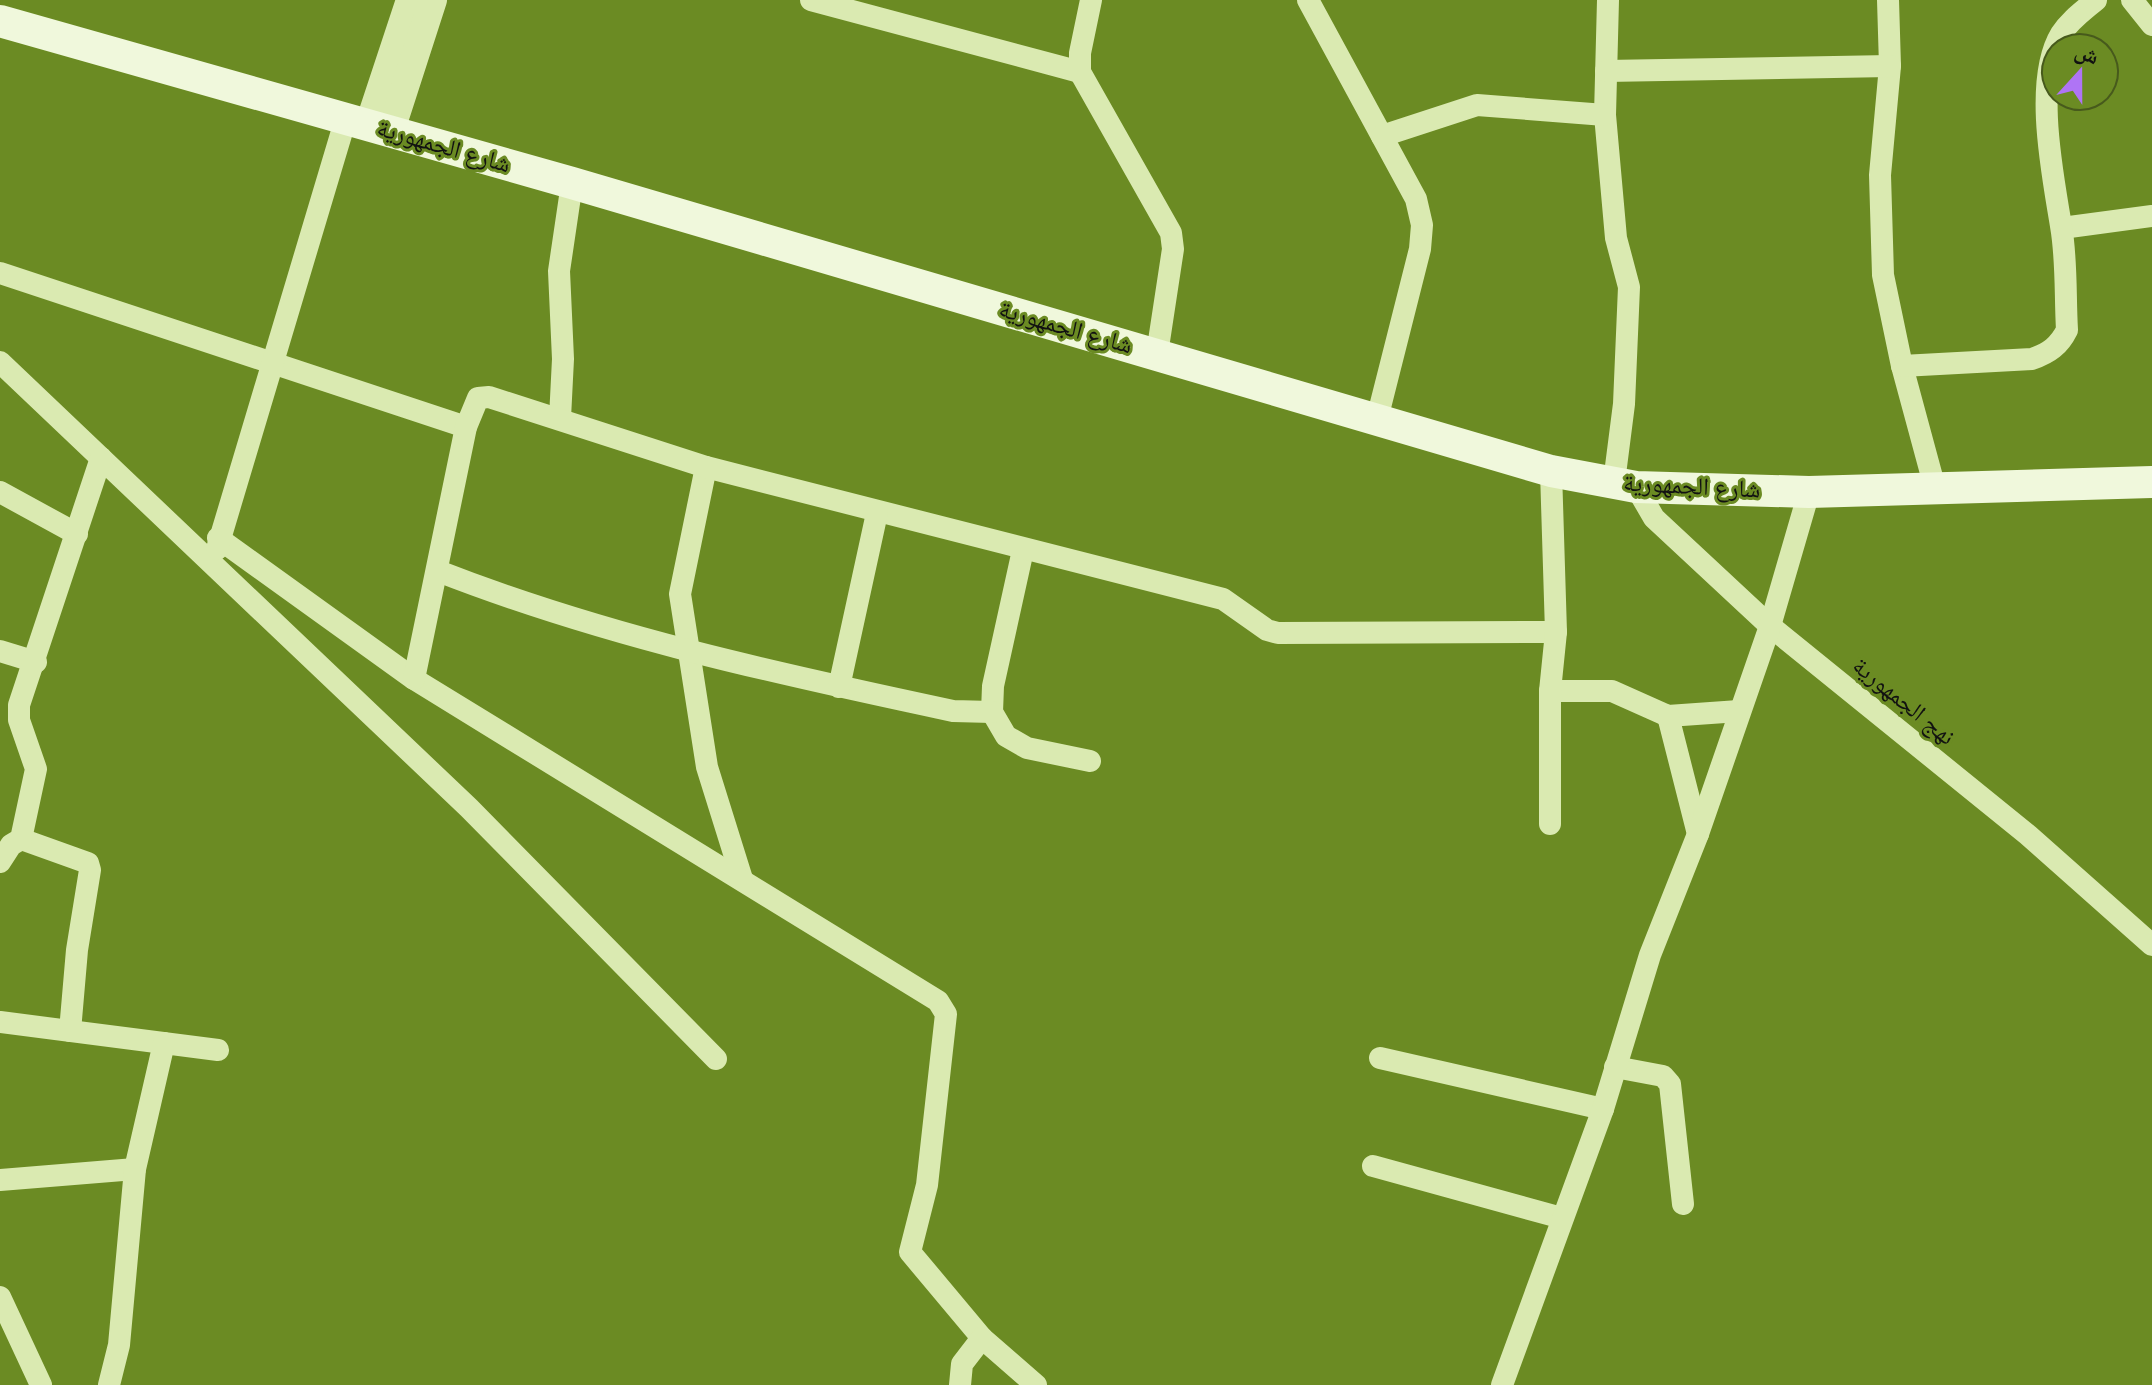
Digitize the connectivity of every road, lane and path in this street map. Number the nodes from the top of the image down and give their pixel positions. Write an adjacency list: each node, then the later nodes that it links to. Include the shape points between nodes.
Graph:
1 (410, 0): 16 (street)
2 (433, 0): 16 (street)
3 (811, 0): 14 (street)
4 (1091, 0): 14 (street)
5 (1308, 0): 17 (street)
6 (1608, 0): 13 (street)
7 (1888, 0): 12 (street)
8 (2096, 0): 20 (street, via 2060,36 2049,72 2051,181)
9 (2132, 0): 11 (street)
10 (0, 21): 16 (main road, شارع الجمهورية)
11 (2152, 25)
12 (1890, 66): 13 (street); 25 (street, via 1880,175 1883,275)
13 (1606, 71): 15 (street)
14 (1080, 72): 22 (street, via 1171,233)
15 (1605, 115): 17 (street, via 1477,105); 33 (street, via 1614,226 1629,287)
16 (369, 124): 18 (main road, شارع الجمهورية); 23 (street)
17 (1382, 136): 27 (street, via 1416,199 1422,225)
18 (572, 183): 22 (main road, شارع الجمهورية); 26 (street, via 559,271)
19 (2152, 216): 20 (street)
20 (2062, 228): 25 (street, via 2067,330 2061,342 2032,359)
21 (0, 273): 23 (street)
22 (1157, 354): 27 (main road, شارع الجمهورية)
23 (271, 361): 28 (street); 39 (street)
24 (0, 362): 29 (street)
25 (1902, 366): 34 (street)
26 (560, 418): 28 (street, via 478,398); 30 (street)
27 (1377, 419): 31 (main road, شارع الجمهورية)
28 (466, 427): 42 (street)
29 (101, 458): 38 (street); 41 (street)
30 (706, 467): 37 (street); 45 (street, via 682,580)
31 (1551, 471): 33 (main road, شارع الجمهورية); 44 (street)
32 (2152, 482): 34 (main road, شارع الجمهورية)
33 (1625, 484): 36 (main road, شارع الجمهورية); 43 (street, نهج الجمهورية, via 1654,518)
34 (1935, 488): 36 (main road, شارع الجمهورية)
35 (0, 492): 38 (street)
36 (1809, 492): 43 (street)
37 (877, 513): 40 (street); 49 (street)
38 (77, 534): 47 (street)
39 (218, 538): 41 (street); 48 (street)
40 (1023, 550): 44 (street, via 1223,599 1278,633); 52 (street)
41 (215, 567): 66 (street, via 469,808)
42 (438, 571): 45 (street, via 532,607); 48 (street)
43 (1770, 626): 51 (street); 60 (street, نهج الجمهورية, via 2028,835)
44 (1556, 632): 50 (street)
45 (686, 649): 49 (street); 59 (street, via 707,767)
46 (0, 651): 47 (street)
47 (36, 662): 57 (street, via 18,713 36,769)
48 (414, 679): 59 (street)
49 (839, 687): 52 (street, via 953,711)
50 (1550, 691): 53 (street, via 1612,691); 55 (street)
51 (1739, 711): 53 (street); 56 (street)
52 (992, 712): 54 (street, via 1006,736 1027,748)
53 (1668, 716): 56 (street)
54 (1090, 761)
55 (1550, 824)
56 (1698, 834): 67 (street, via 1650,955)
57 (21, 839): 58 (street); 62 (street, via 74,855 90,870)
58 (0, 862)
59 (742, 879): 75 (street, via 944,1008 927,1185 910,1252)
60 (2152, 945)
61 (0, 1022): 62 (street)
62 (70, 1031): 63 (street)
63 (164, 1043): 64 (street); 70 (street)
64 (218, 1050)
65 (1380, 1058): 68 (street)
66 (716, 1059)
67 (1615, 1067): 68 (street); 72 (street, via 1663,1076 1670,1084)
68 (1603, 1109): 73 (street)
69 (1373, 1166): 73 (street)
70 (135, 1169): 71 (street); 77 (street, via 119,1345)
71 (0, 1180)
72 (1683, 1204)
73 (1562, 1218): 80 (street)
74 (0, 1297): 76 (street)
75 (982, 1338): 78 (street, via 962,1364); 79 (street)
76 (41, 1385)
77 (109, 1385)
78 (960, 1385)
79 (1036, 1385)
80 (1502, 1385)

